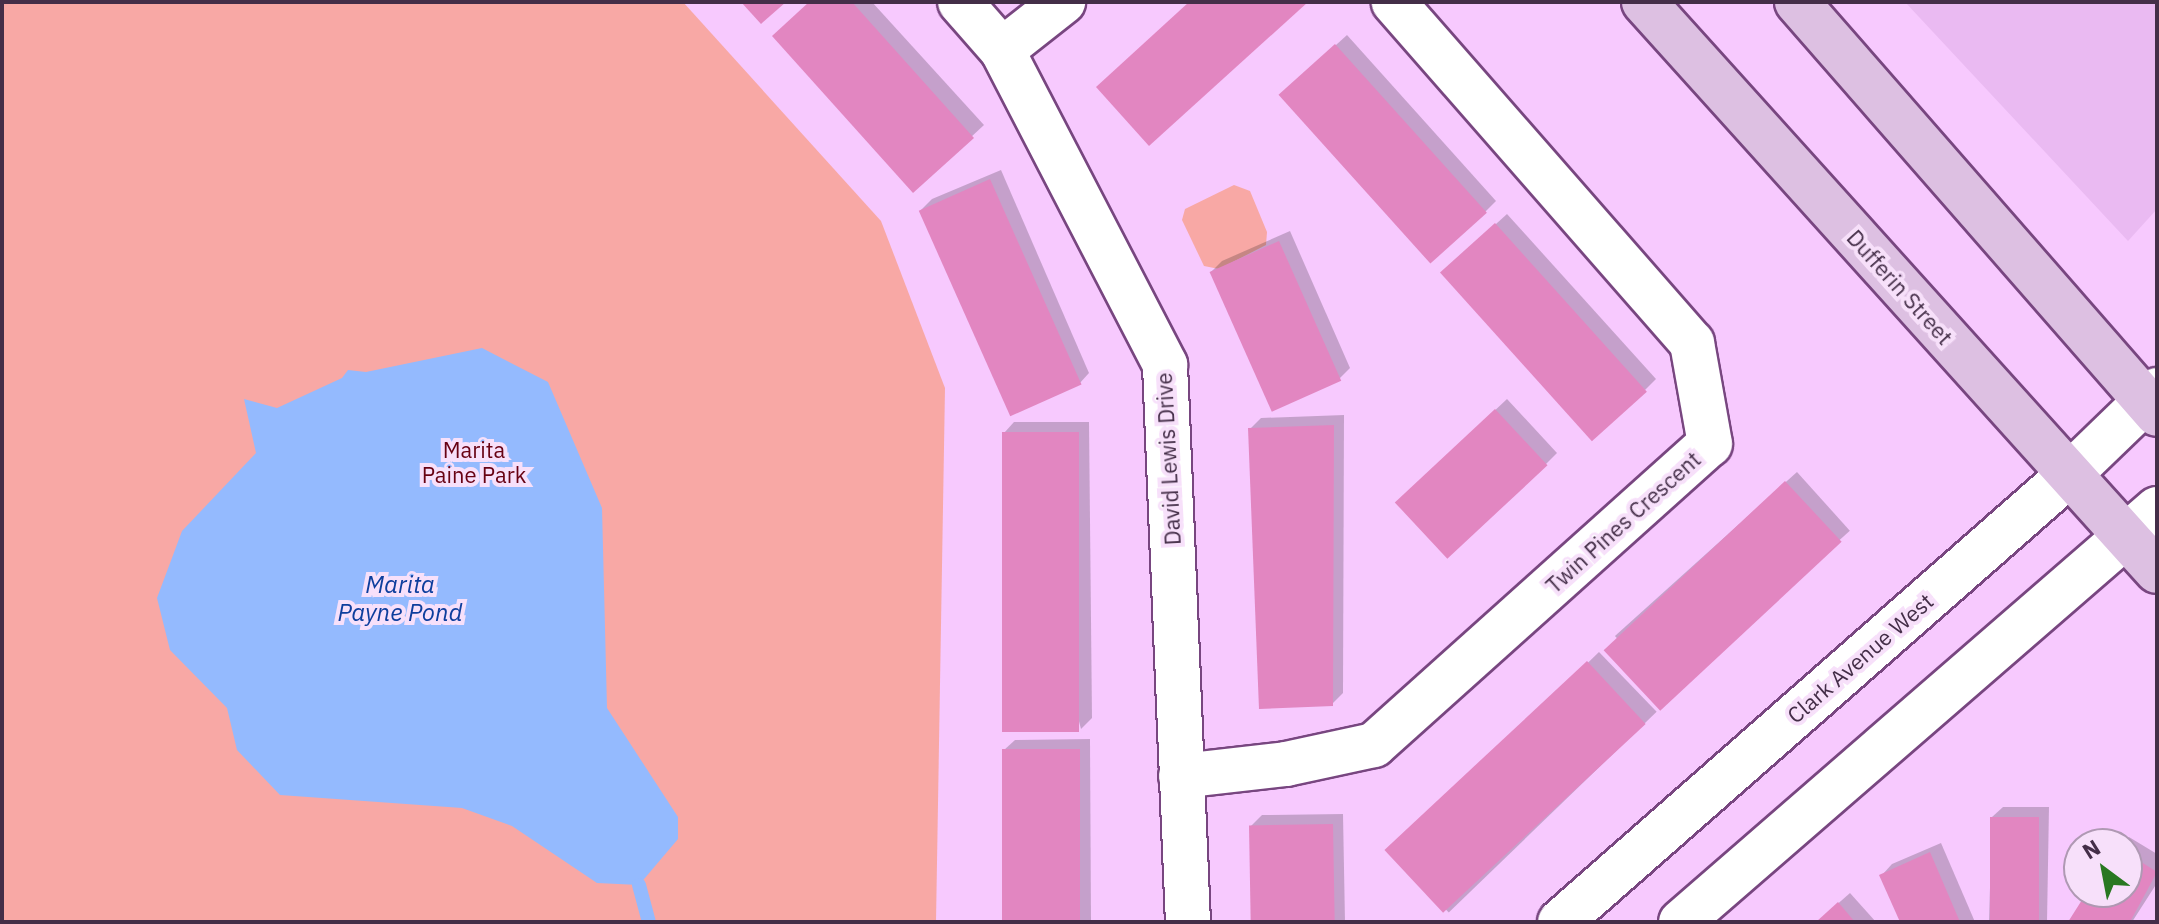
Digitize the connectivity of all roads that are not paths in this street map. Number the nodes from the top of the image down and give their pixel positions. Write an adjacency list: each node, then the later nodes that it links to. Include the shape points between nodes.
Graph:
1 (960, 2): 6 (street, David Lewis Drive)
2 (1063, 2): 6 (street)
3 (1394, 2): 11 (street, Twin Pines Crescent, via 1692,343 1710,444 1374,745 1286,764)
4 (1644, 2): 8 (main road, Dufferin Street)
5 (1797, 2): 7 (main road)
6 (1002, 50): 11 (street, David Lewis Drive, via 1165,365)
7 (2153, 401): 8 (street, Clark Avenue West)
8 (2070, 474): 9 (main road, Dufferin Street); 13 (street, Clark Avenue West)
9 (2142, 524): 10 (main road, Dufferin Street); 14 (street)
10 (2157, 571)
11 (1181, 776): 12 (street, David Lewis Drive)
12 (1188, 922)
13 (1560, 922)
14 (1681, 922)

